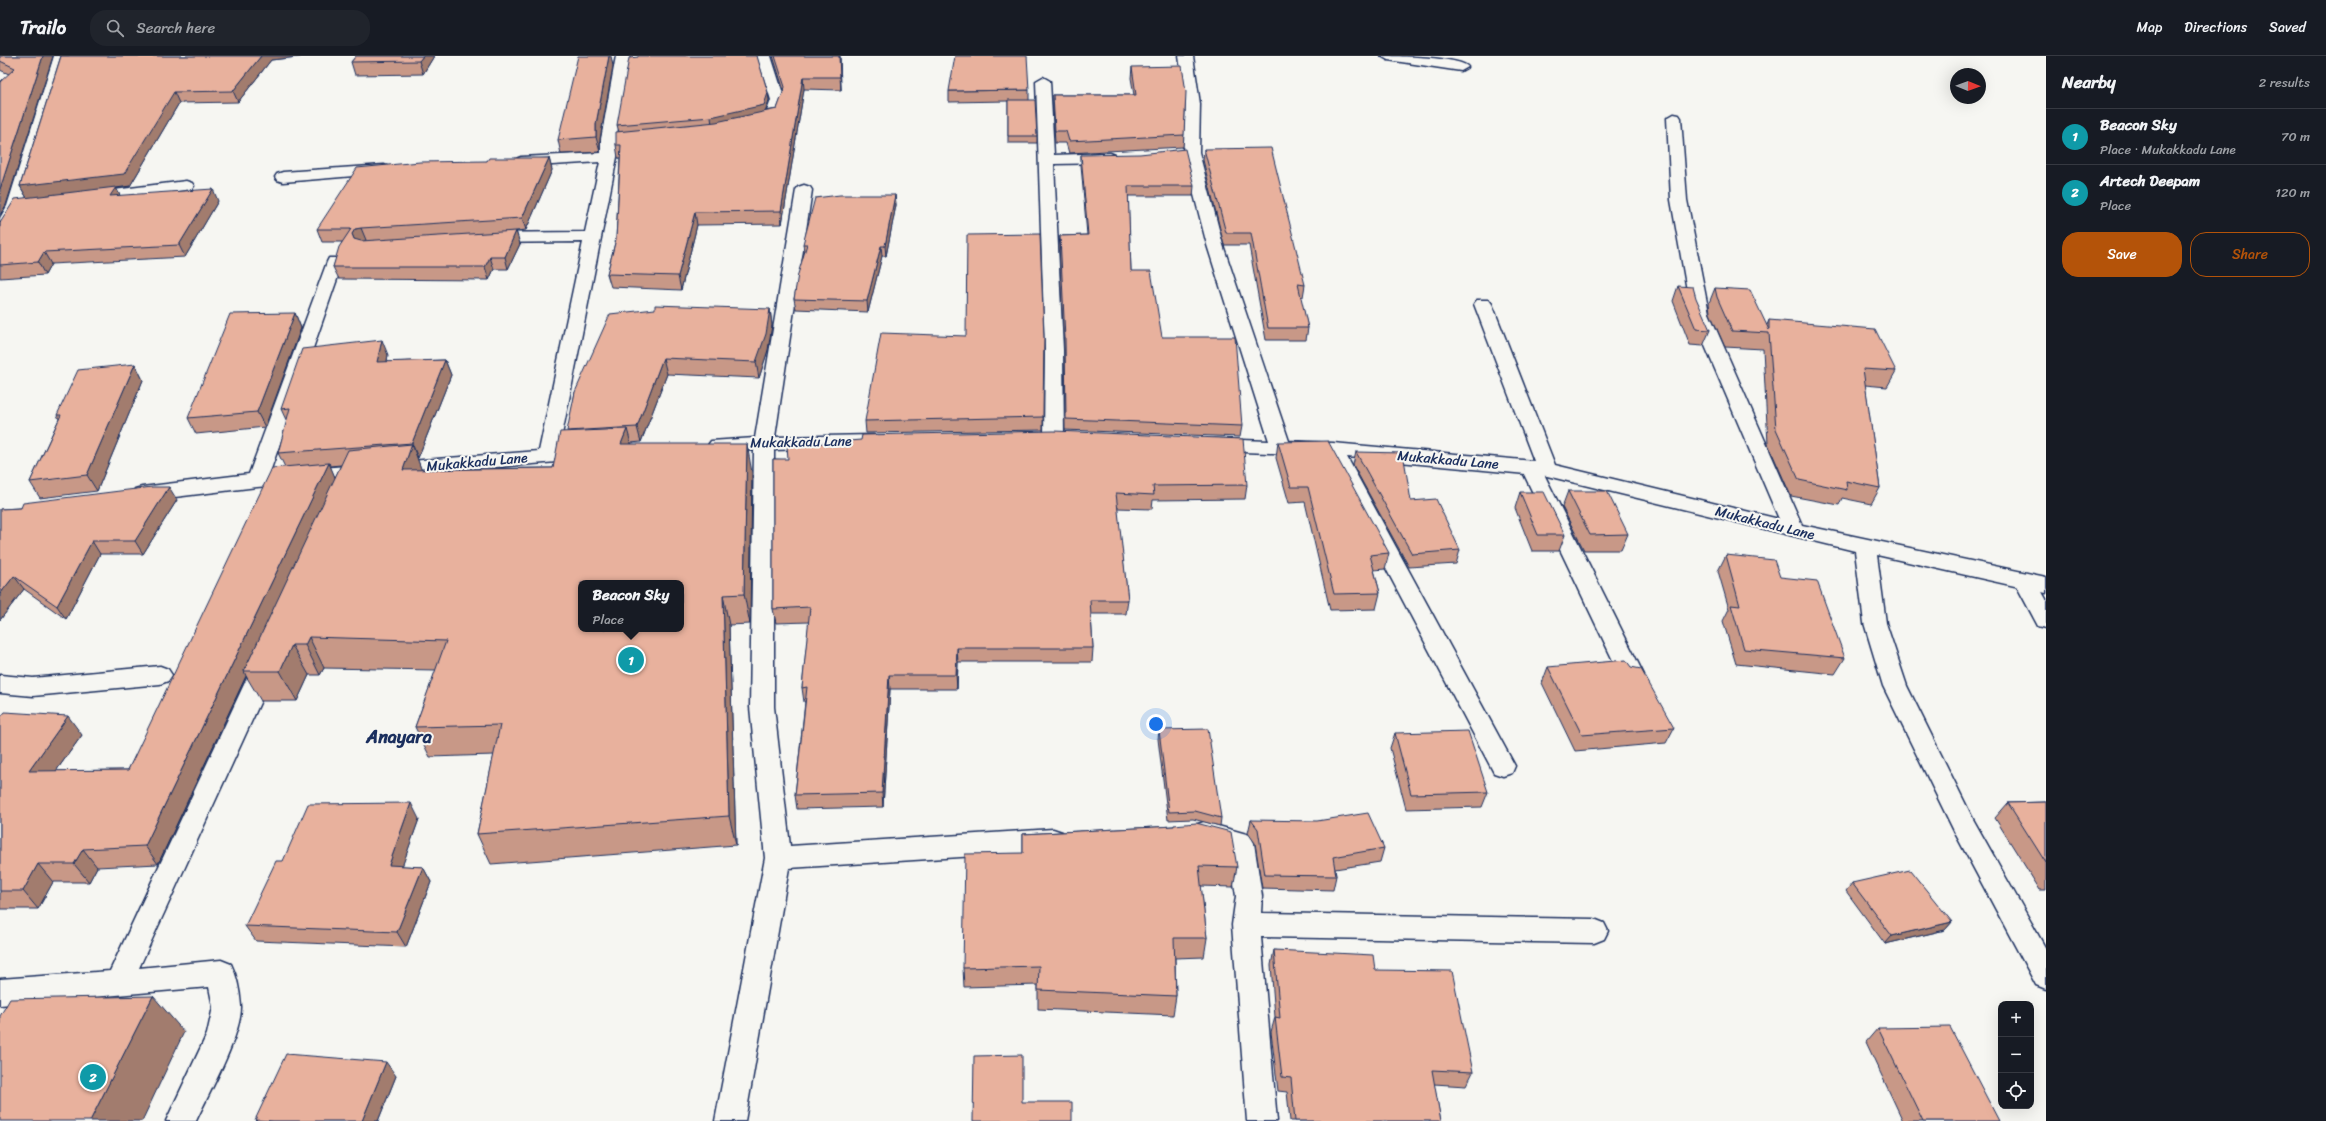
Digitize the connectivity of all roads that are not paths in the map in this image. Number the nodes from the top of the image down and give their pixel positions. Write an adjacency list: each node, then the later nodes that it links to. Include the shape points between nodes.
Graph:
1 (61, 56): 22 (street)
2 (623, 56): 11 (street)
3 (764, 56): 9 (street, via 778,100 773,116)
4 (1186, 56): 33 (street, via 1193,104 1184,152)
5 (1388, 56): 6 (street)
6 (1461, 68)
7 (1042, 81): 14 (street)
8 (1674, 118): 40 (street, via 1679,200 1700,313)
9 (737, 125)
10 (662, 135): 11 (street)
11 (609, 139): 12 (street)
12 (609, 158): 15 (street); 24 (street)
13 (1124, 158): 14 (street)
14 (1045, 160): 28 (street, via 1054,350)
15 (505, 163)
16 (402, 169): 17 (street)
17 (283, 177)
18 (186, 186): 20 (street)
19 (804, 190): 30 (street)
20 (78, 199)
21 (31, 204): 22 (street)
22 (15, 206): 23 (street)
23 (0, 232)
24 (593, 237): 25 (street); 36 (street)
25 (469, 239)
26 (335, 262): 38 (street)
27 (1483, 304): 37 (street)
28 (1054, 438)
29 (890, 440): 30 (street, Mukakkadu Lane)
30 (764, 443): 32 (street, Mukakkadu Lane); 52 (street, via 762,707)
31 (1195, 444): 33 (street, Mukakkadu Lane)
32 (702, 446)
33 (1281, 448): 34 (street, Mukakkadu Lane)
34 (1333, 449): 37 (street, Mukakkadu Lane); 49 (street)
35 (602, 453): 36 (street, Mukakkadu Lane)
36 (548, 456): 38 (street, Mukakkadu Lane, via 348,482)
37 (1539, 468): 40 (street, Mukakkadu Lane); 47 (street)
38 (257, 480): 39 (street, Mukakkadu Lane)
39 (124, 496)
40 (1794, 530): 41 (street, Mukakkadu Lane)
41 (1865, 546): 42 (street, Mukakkadu Lane); 55 (street, via 1875,623 1895,686 1964,826)
42 (2025, 581): 43 (street, Mukakkadu Lane); 44 (street)
43 (2046, 585)
44 (2046, 620)
45 (277, 638): 56 (street)
46 (160, 675): 48 (street, via 33,687)
47 (1632, 675)
48 (0, 684)
49 (1503, 766)
50 (1178, 832): 53 (street, via 1194,831 1242,843 1249,896)
51 (1076, 838): 52 (street)
52 (778, 858): 59 (street)
53 (1246, 925): 54 (street); 60 (street)
54 (1594, 931)
55 (2046, 976)
56 (118, 983): 57 (street); 58 (street, via 221,973 227,1006 221,1035)
57 (0, 992)
58 (180, 1121)
59 (730, 1121)
60 (1262, 1121)

